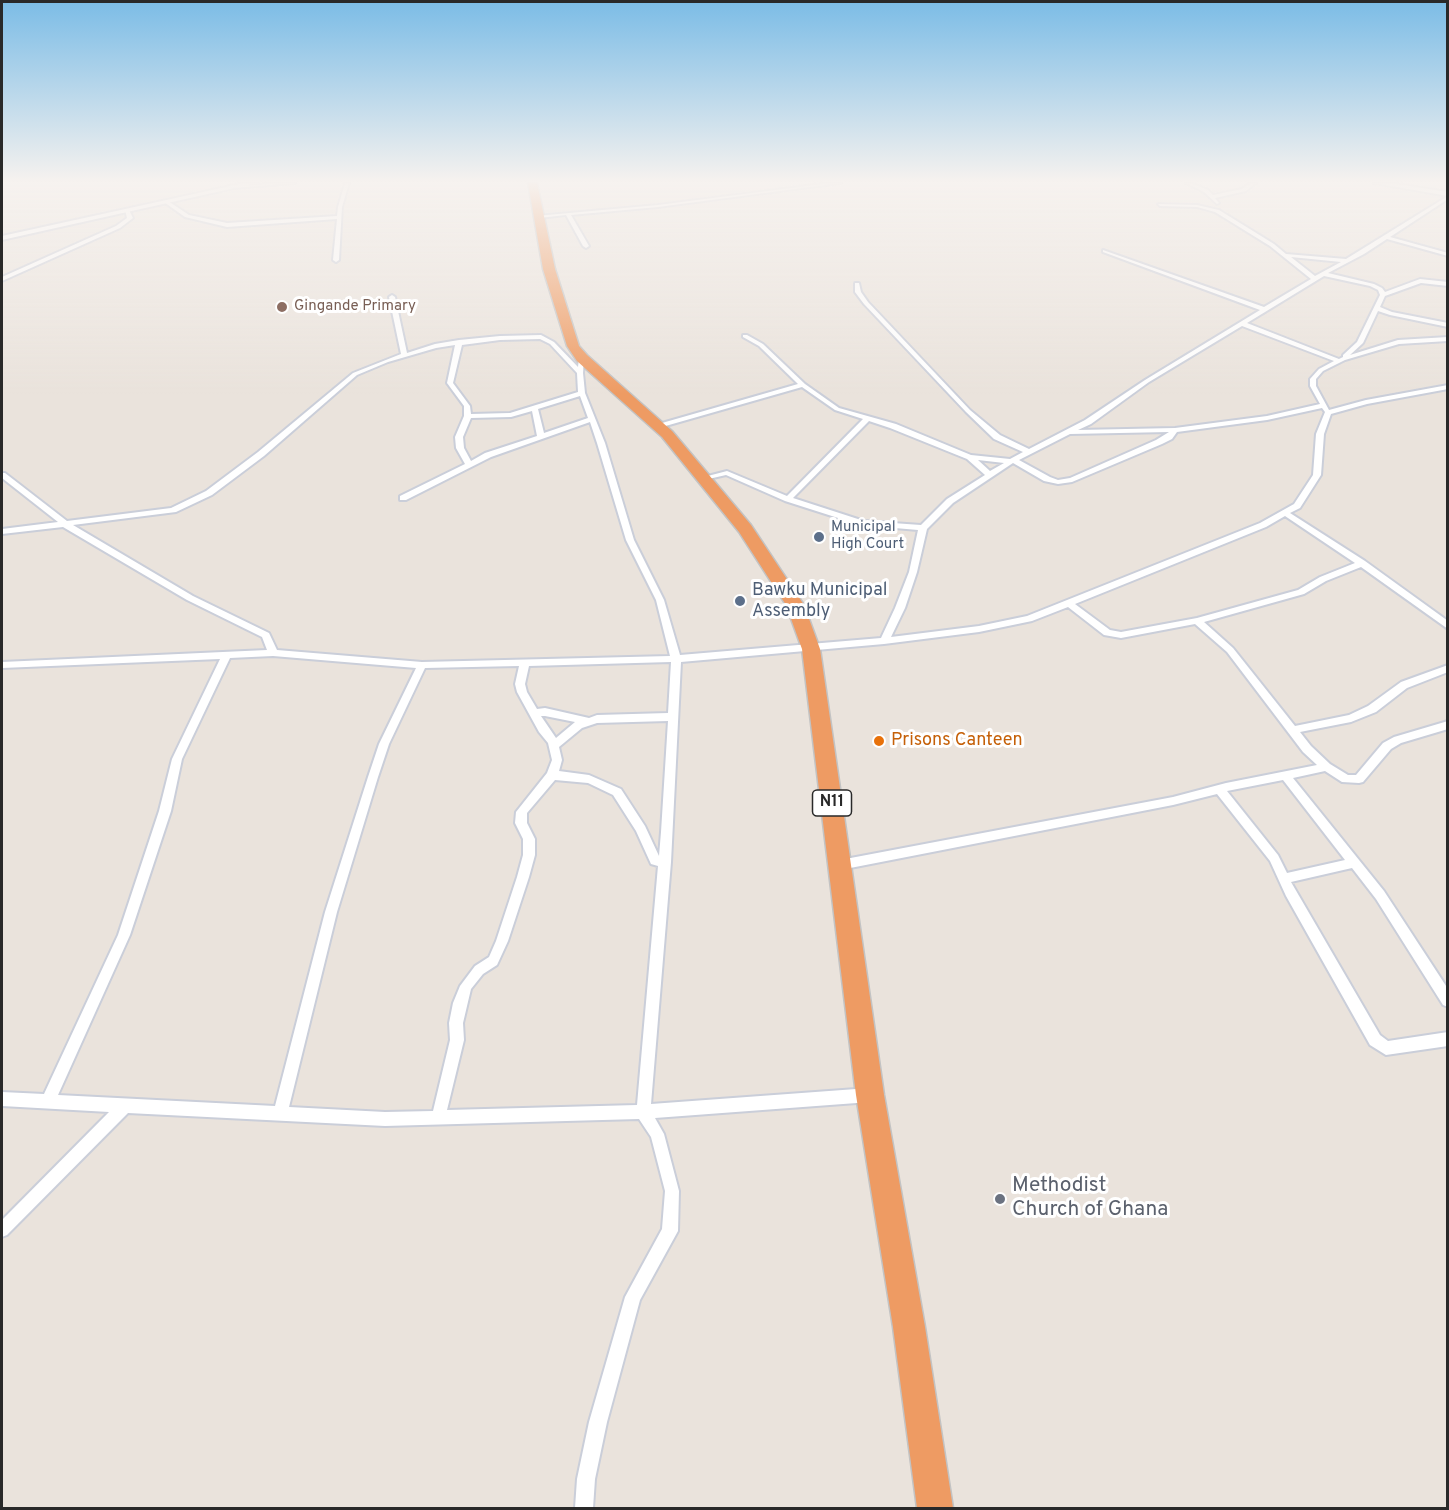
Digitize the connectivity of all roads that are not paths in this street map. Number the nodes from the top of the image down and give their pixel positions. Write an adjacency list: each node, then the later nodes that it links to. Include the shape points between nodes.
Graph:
1 (59, 253): 10 (street)
2 (336, 253): 7 (street)
3 (547, 253): 26 (highway, N11, via 558,301)
4 (1112, 253): 17 (street)
5 (1358, 253): 8 (street)
6 (1284, 255): 8 (street); 11 (street)
7 (336, 260)
8 (1346, 261): 9 (street)
9 (1323, 274): 11 (street); 14 (street, via 1372,285)
10 (2, 279)
11 (1315, 279): 17 (street)
12 (857, 284): 39 (street, via 866,303 968,411 997,437)
13 (1448, 284): 14 (street, via 1420,281)
14 (1383, 294): 16 (street)
15 (392, 297): 24 (street)
16 (1377, 308): 19 (street); 25 (street, via 1360,344)
17 (1265, 310): 18 (street)
18 (1241, 323): 25 (street); 37 (street)
19 (1448, 326): 21 (street)
20 (746, 336): 27 (street)
21 (1439, 338): 22 (street); 25 (street, via 1398,342)
22 (1448, 339)
23 (459, 342): 24 (street); 26 (street, via 541,338); 32 (street, via 450,382 467,406)
24 (404, 356): 49 (street, via 355,374 261,454 209,492 173,510)
25 (1341, 360): 31 (street, via 1312,379)
26 (581, 366): 29 (street); 35 (highway, N11)
27 (803, 385): 33 (street, via 837,409); 35 (street)
28 (1448, 387): 31 (street)
29 (582, 393): 30 (street); 34 (street)
30 (535, 409): 32 (street, via 511,415); 38 (street)
31 (1325, 409): 36 (street); 48 (street, via 1317,475 1297,506)
32 (468, 416): 42 (street, via 459,437)
33 (868, 418): 40 (street); 47 (street)
34 (592, 419): 38 (street); 60 (street, via 624,523 660,600)
35 (658, 425): 45 (highway, N11)
36 (1175, 430): 37 (street); 41 (street, via 1159,442 1072,480 1047,479)
37 (1069, 432): 39 (street)
38 (541, 438): 42 (street)
39 (1030, 452): 41 (street)
40 (970, 457): 41 (street); 43 (street)
41 (1012, 461): 43 (street)
42 (469, 465): 46 (street)
43 (989, 474): 50 (street, via 950,501)
44 (2, 475): 49 (street)
45 (704, 478): 47 (street, via 727,473); 57 (highway, N11, via 771,566 795,605)
46 (403, 498)
47 (788, 498): 50 (street, via 863,523)
48 (1285, 513): 52 (street); 53 (street)
49 (65, 524): 51 (street); 58 (street, via 190,598 266,635)
50 (923, 528): 56 (street, via 913,572)
51 (2, 532)
52 (1362, 563): 54 (street, via 1301,592); 55 (street)
53 (1070, 604): 54 (street, via 1115,636); 56 (street, via 1029,619)
54 (1197, 621): 69 (street, via 1230,650)
55 (1448, 626)
56 (884, 641): 57 (street)
57 (811, 649): 60 (street); 77 (highway, N11)
58 (273, 653): 59 (street); 63 (street)
59 (227, 654): 62 (street); 83 (street, via 177,759 165,811 124,935)
60 (676, 659): 61 (street); 66 (street)
61 (525, 663): 63 (street); 65 (street, via 520,684)
62 (2, 665)
63 (422, 665): 85 (street, via 384,744 373,777 332,912)
64 (1448, 668): 69 (street, via 1404,685 1372,709 1351,718)
65 (534, 713): 67 (street); 70 (street)
66 (674, 717): 67 (street); 75 (street)
67 (589, 721): 70 (street, via 567,732)
68 (1448, 725): 71 (street, via 1387,746 1359,778 1346,779)
69 (1293, 730): 71 (street)
70 (554, 745): 72 (street, via 558,760)
71 (1326, 766): 73 (street)
72 (552, 775): 75 (street, via 590,780 617,792 655,860); 87 (street, via 522,812 529,855 523,877 493,961 466,986 460,1003 457,1040)
73 (1285, 775): 74 (street); 76 (street)
74 (1219, 789): 77 (street); 78 (street, via 1274,858)
75 (665, 862): 86 (street)
76 (1354, 863): 78 (street); 79 (street, via 1380,895)
77 (840, 865): 81 (highway, N11)
78 (1283, 879): 80 (street, via 1381,1046 1392,1048)
79 (1448, 1001)
80 (1448, 1039)
81 (870, 1095): 86 (street); 90 (highway, N11)
82 (2, 1099): 83 (street)
83 (48, 1102): 84 (street)
84 (124, 1107): 85 (street); 88 (street)
85 (281, 1112): 87 (street, via 385,1119)
86 (643, 1112): 87 (street); 89 (street, via 657,1134 672,1191 670,1231 633,1297 598,1422)
87 (438, 1118)
88 (2, 1230)
89 (584, 1509)
90 (935, 1509)

